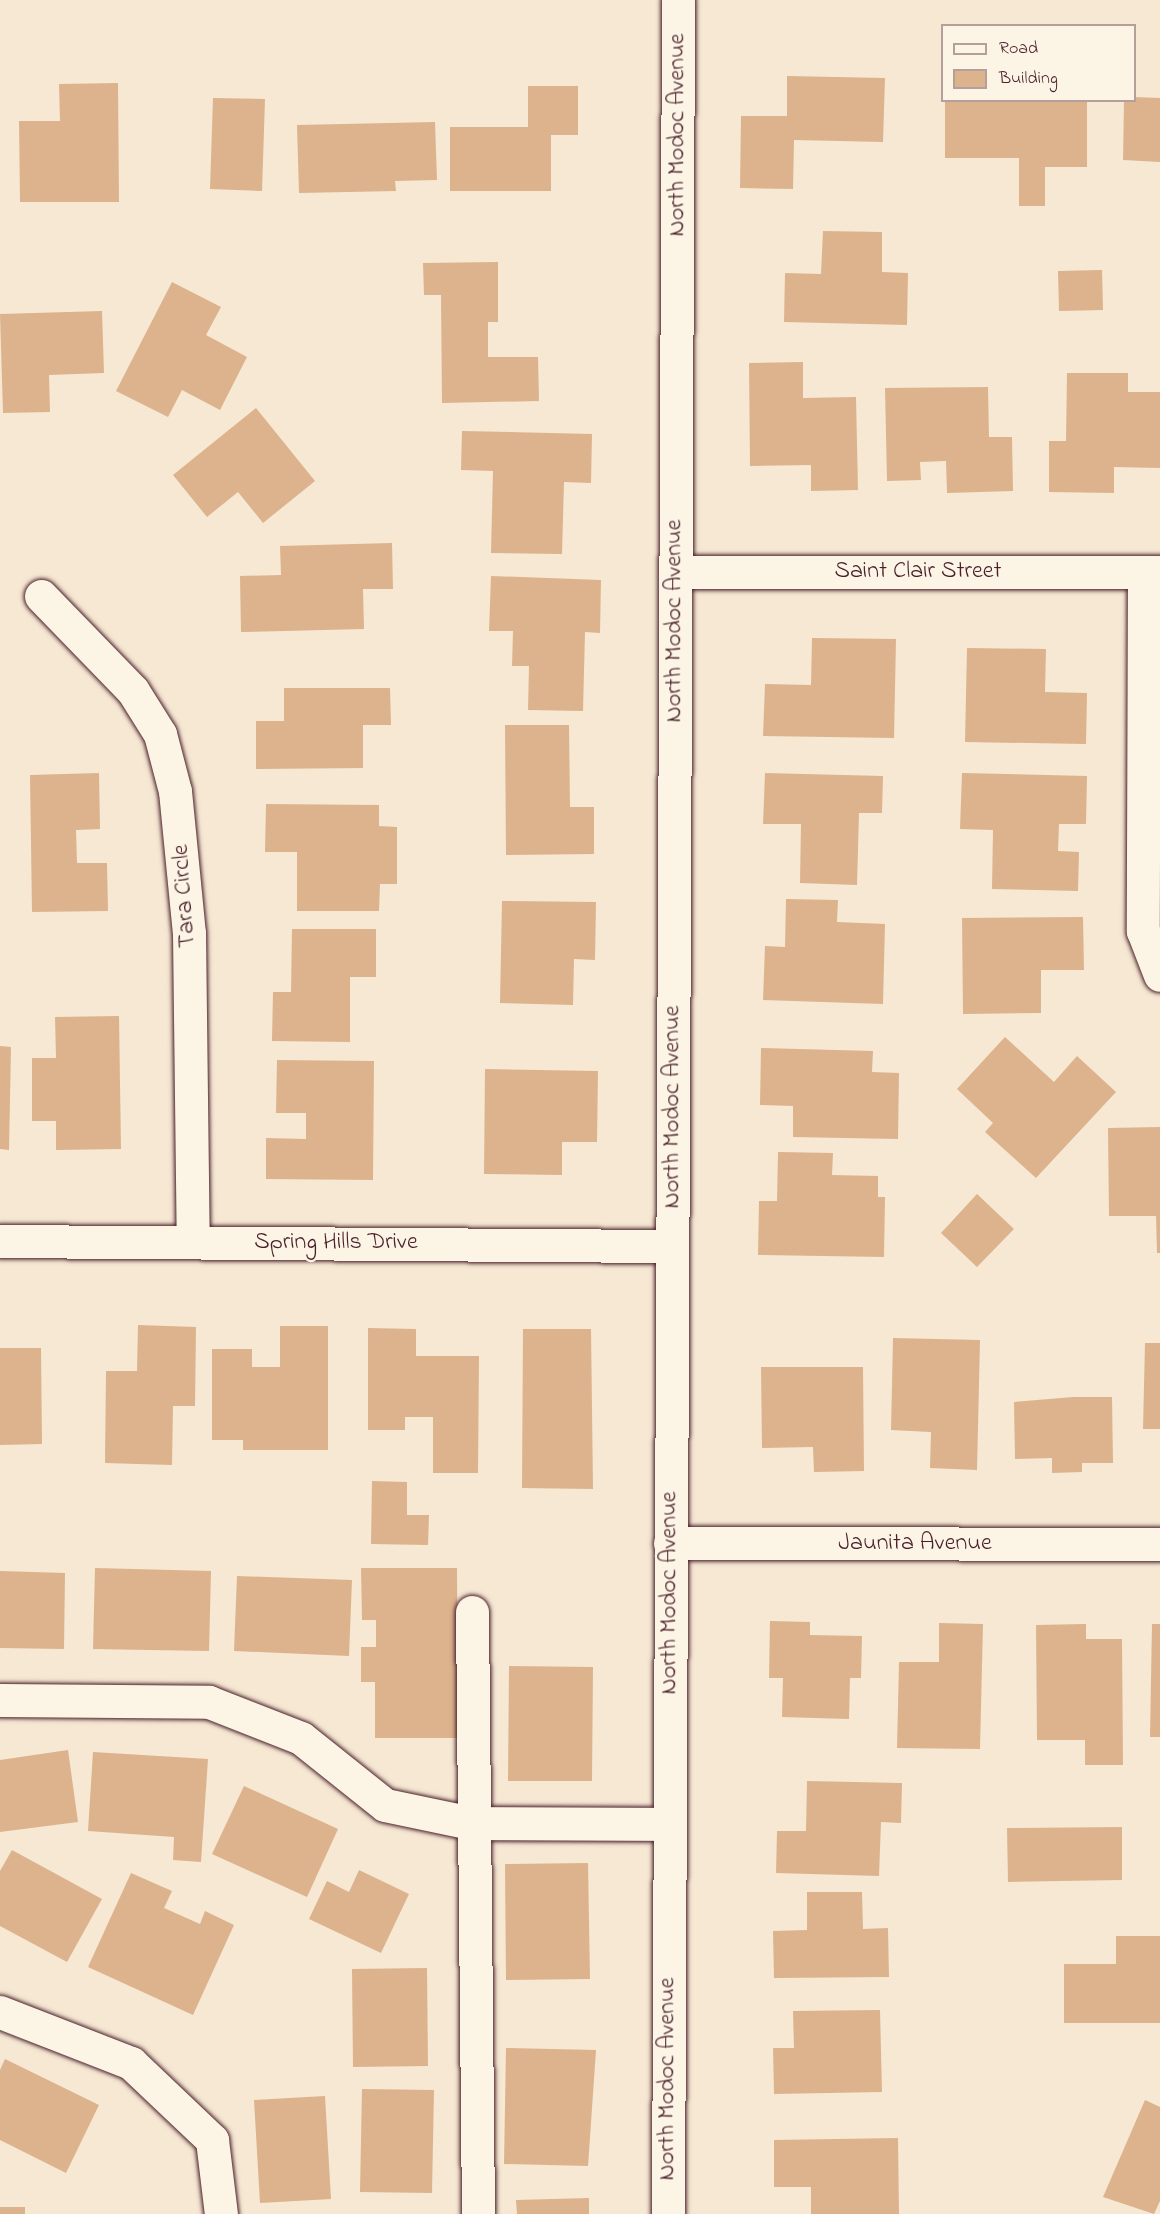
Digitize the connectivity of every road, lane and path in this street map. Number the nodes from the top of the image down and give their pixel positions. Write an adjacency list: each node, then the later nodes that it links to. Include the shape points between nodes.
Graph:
1 (678, 0): 2 (street, North Modoc Avenue)
2 (675, 572): 3 (street, Saint Clair Street); 8 (street, North Modoc Avenue)
3 (1152, 572): 5 (street, via 1143,931)
4 (41, 596): 7 (street, Tara Circle, via 133,691 160,734 175,791 189,933)
5 (1160, 975)
6 (0, 1241): 7 (street, Spring Hills Drive)
7 (193, 1242): 8 (street, Spring Hills Drive)
8 (672, 1246): 9 (street, North Modoc Avenue)
9 (670, 1543): 10 (street, Jaunita Avenue); 14 (street, North Modoc Avenue)
10 (1160, 1544)
11 (472, 1612): 13 (street)
12 (0, 1700): 13 (street, via 209,1702 301,1738 385,1805)
13 (471, 1823): 14 (street); 17 (street)
14 (668, 1824): 18 (street, North Modoc Avenue)
15 (0, 2012): 16 (street, via 131,2063 212,2140)
16 (221, 2214)
17 (478, 2214)
18 (668, 2214)

